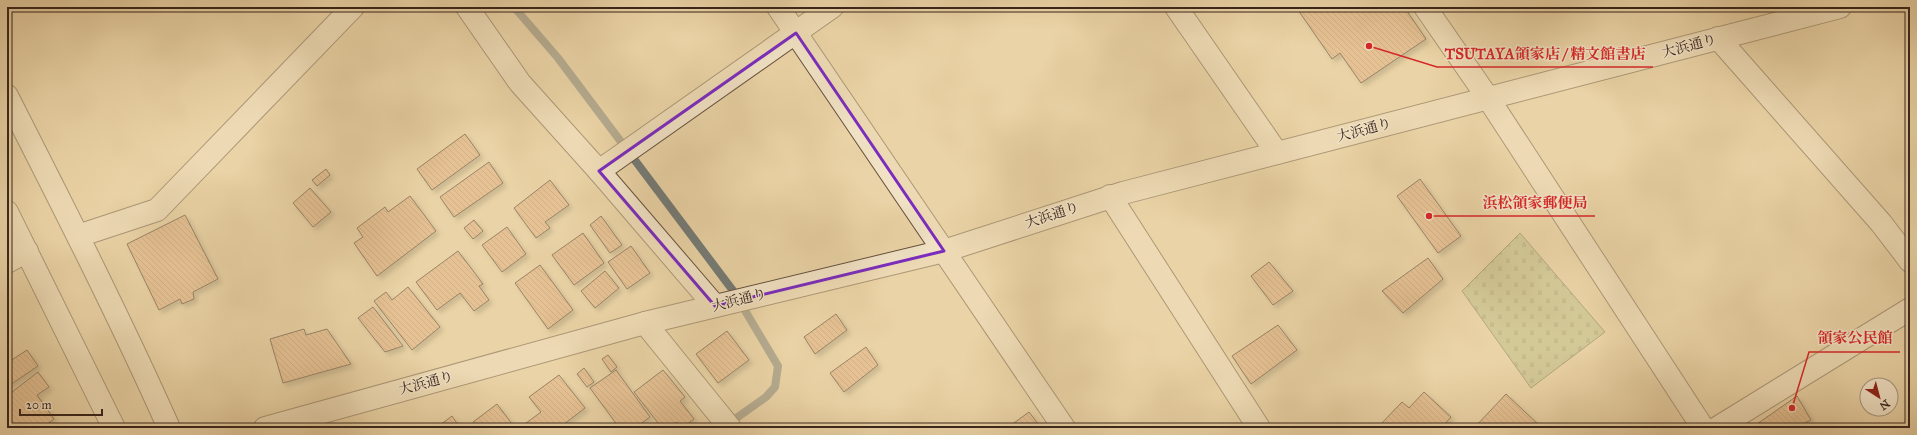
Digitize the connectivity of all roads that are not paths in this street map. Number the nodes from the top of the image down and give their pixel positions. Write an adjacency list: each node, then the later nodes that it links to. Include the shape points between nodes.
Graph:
1 (353, 7): 16 (street, via 157,210)
2 (467, 7): 13 (street, via 520,84)
3 (778, 7): 8 (street)
4 (832, 7): 8 (street)
5 (1176, 7): 12 (street)
6 (1425, 7): 11 (street)
7 (1840, 7): 9 (street, 大浜通り)
8 (796, 33): 13 (street); 18 (street)
9 (1718, 38): 11 (street, 大浜通り); 19 (street, via 1881,223)
10 (7, 96): 16 (street)
11 (1488, 98): 12 (street, 大浜通り); 31 (street)
12 (1277, 153): 14 (street, 大浜通り)
13 (599, 172): 21 (street)
14 (1110, 196): 18 (street, 大浜通り); 30 (street)
15 (7, 212): 17 (street)
16 (78, 236): 27 (street)
17 (27, 251): 20 (street); 26 (street)
18 (944, 251): 21 (street, 大浜通り); 29 (street)
19 (1910, 261)
20 (7, 262)
21 (715, 306): 23 (street, 大浜通り)
22 (1910, 308): 32 (street)
23 (644, 323): 24 (street, 大浜通り); 25 (street)
24 (297, 424): 28 (street, 大浜通り)
25 (722, 425)
26 (114, 428)
27 (169, 428)
28 (265, 428)
29 (1064, 428)
30 (1259, 428)
31 (1703, 428)
32 (1717, 428)

